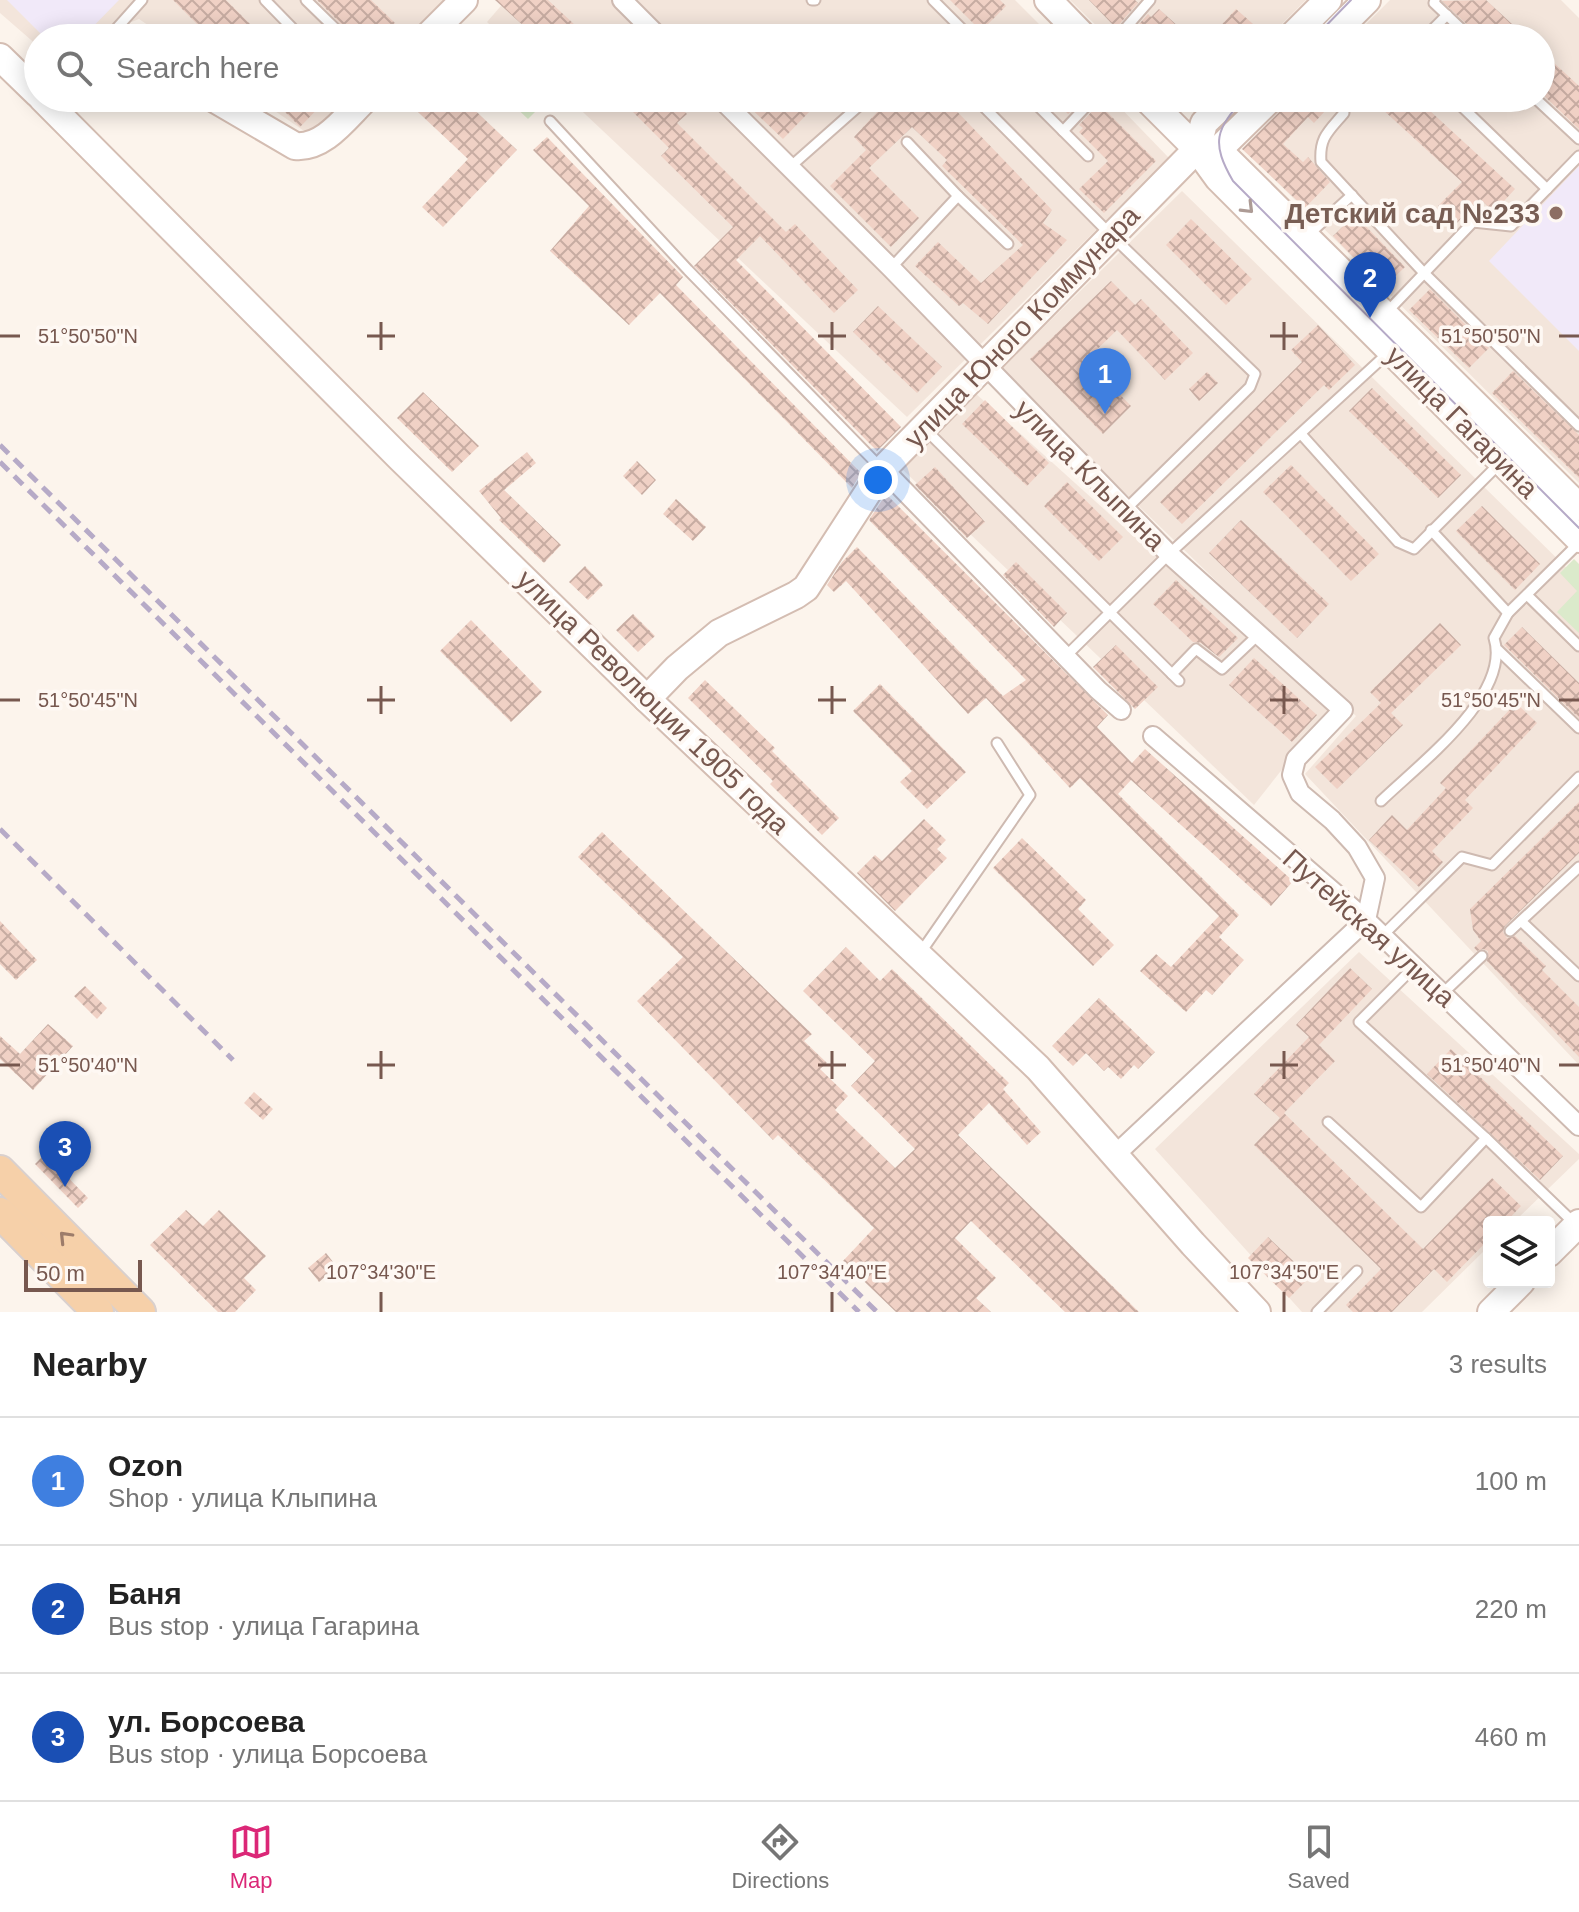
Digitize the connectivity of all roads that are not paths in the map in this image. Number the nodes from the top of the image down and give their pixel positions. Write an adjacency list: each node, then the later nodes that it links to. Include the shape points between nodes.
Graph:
1 (142, 0): 13 (lane)
2 (265, 0): 14 (lane)
3 (306, 0): 15 (lane)
4 (622, 0): 17 (street)
5 (933, 0): 18 (lane)
6 (1048, 0): 19 (street)
7 (1150, 0): 20 (lane)
8 (1328, 0): 21 (street)
9 (1367, 0): 22 (street)
10 (1435, 0): 12 (lane)
11 (457, 2): 16 (street)
12 (1447, 15): 23 (lane); 24 (lane)
13 (121, 24)
14 (288, 24)
15 (331, 24)
16 (438, 24)
17 (646, 24)
18 (957, 24)
19 (1071, 24)
20 (1129, 24)
21 (1304, 24)
22 (1343, 24)
23 (1438, 24)
24 (1456, 24)
25 (0, 57): 26 (street, улица Революции 1905 года)
26 (24, 78)
27 (60, 112): 77 (street, улица Революции 1905 года, via 400,458)
28 (237, 112): 29 (street, via 295,146 306,147 318,143)
29 (350, 112)
30 (734, 112): 48 (street, улица Клыпина)
31 (852, 112): 48 (lane)
32 (989, 112): 52 (lane)
33 (1044, 112): 42 (lane)
34 (1081, 112): 42 (lane)
35 (1163, 112): 45 (street, улица Гагарина)
36 (1215, 112): 45 (street, улица Юного Коммунара, via 1204,123)
37 (1254, 112): 45 (street, улица Юного Коммунара)
38 (1467, 112): 49 (lane)
39 (1550, 112): 43 (lane)
40 (1344, 113): 50 (lane, via 1323,138 1321,162)
41 (550, 121): 64 (lane)
42 (1063, 131): 46 (lane)
43 (1579, 139)
44 (907, 142): 51 (lane)
45 (1208, 150): 52 (street, улица Юного Коммунара); 53 (street, улица Гагарина); 58 (street, улица Гагарина, one-way to 58, via 1218,178)
46 (1088, 156)
47 (1579, 156): 49 (lane)
48 (790, 167): 55 (street, улица Клыпина)
49 (1547, 189): 56 (lane, via 1511,226 1473,222)
50 (1352, 195): 53 (lane); 56 (lane)
51 (958, 196): 54 (lane); 55 (lane)
52 (1111, 235): 59 (street, улица Юного Коммунара); 66 (lane, via 1255,374 1250,387)
53 (1306, 237): 57 (street, улица Гагарина)
54 (1008, 244)
55 (891, 268): 59 (street, улица Клыпина)
56 (1424, 273): 57 (lane); 60 (lane)
57 (1385, 314): 65 (street, улица Гагарина)
58 (1390, 350): 62 (lane); 63 (street, улица Гагарина)
59 (985, 368): 61 (street, улица Юного Коммунара); 66 (street, улица Клыпина)
60 (1579, 426)
61 (924, 428): 64 (street, улица Юного Коммунара); 71 (lane)
62 (1301, 434): 67 (lane, via 1398,542 1414,549); 69 (lane)
63 (1501, 462): 67 (lane); 68 (street, улица Гагарина)
64 (883, 469): 76 (street); 77 (street, улица Юного Коммунара, via 806,588 719,633)
65 (1579, 507)
66 (1125, 510): 69 (street, улица Клыпина)
67 (1431, 530): 72 (lane)
68 (1579, 541): 70 (lane)
69 (1169, 554): 71 (lane); 73 (street, улица Клыпина)
70 (1527, 595): 72 (lane); 74 (lane)
71 (1110, 613): 73 (lane, via 1176,677 1196,649 1222,669); 76 (lane)
72 (1508, 613): 75 (lane, via 1494,638)
73 (1258, 635): 85 (street, улица Клыпина, via 1343,710 1296,759 1292,775 1300,793 1357,847 1375,878)
74 (1579, 646)
75 (1498, 650): 79 (lane); 83 (lane, via 1490,682 1468,717)
76 (1066, 656): 78 (street)
77 (647, 699): 89 (street, улица Революции 1905 года)
78 (1121, 710)
79 (1579, 728)
80 (1153, 736): 85 (street, Путейская улица)
81 (997, 743): 89 (lane, via 1030,795)
82 (1579, 777): 88 (lane, via 1492,865 1462,857)
83 (1381, 801)
84 (1579, 867): 86 (lane)
85 (1366, 920): 88 (street, Путейская улица); 97 (street)
86 (1521, 921): 87 (lane); 92 (lane)
87 (1510, 931)
88 (1382, 936): 91 (street, Путейская улица)
89 (919, 955): 97 (street, улица Революции 1905 года, via 1038,1068)
90 (1482, 956): 93 (lane)
91 (1414, 967): 93 (street, Путейская улица); 96 (lane, via 1359,1022)
92 (1579, 976)
93 (1442, 994): 95 (street, Путейская улица)
94 (1328, 1122): 96 (lane, via 1421,1207)
95 (1579, 1126)
96 (1486, 1138): 100 (lane)
97 (1116, 1154): 107 (street, улица Революции 1905 года)
98 (0, 1171): 106 (main road, one-way to 98)
99 (0, 1213): 104 (main road)
100 (1578, 1224): 101 (street)
101 (1555, 1247)
102 (1357, 1271): 105 (lane)
103 (1515, 1288): 108 (street)
104 (95, 1311)
105 (1319, 1311)
106 (140, 1312)
107 (1257, 1312)
108 (1491, 1312)

